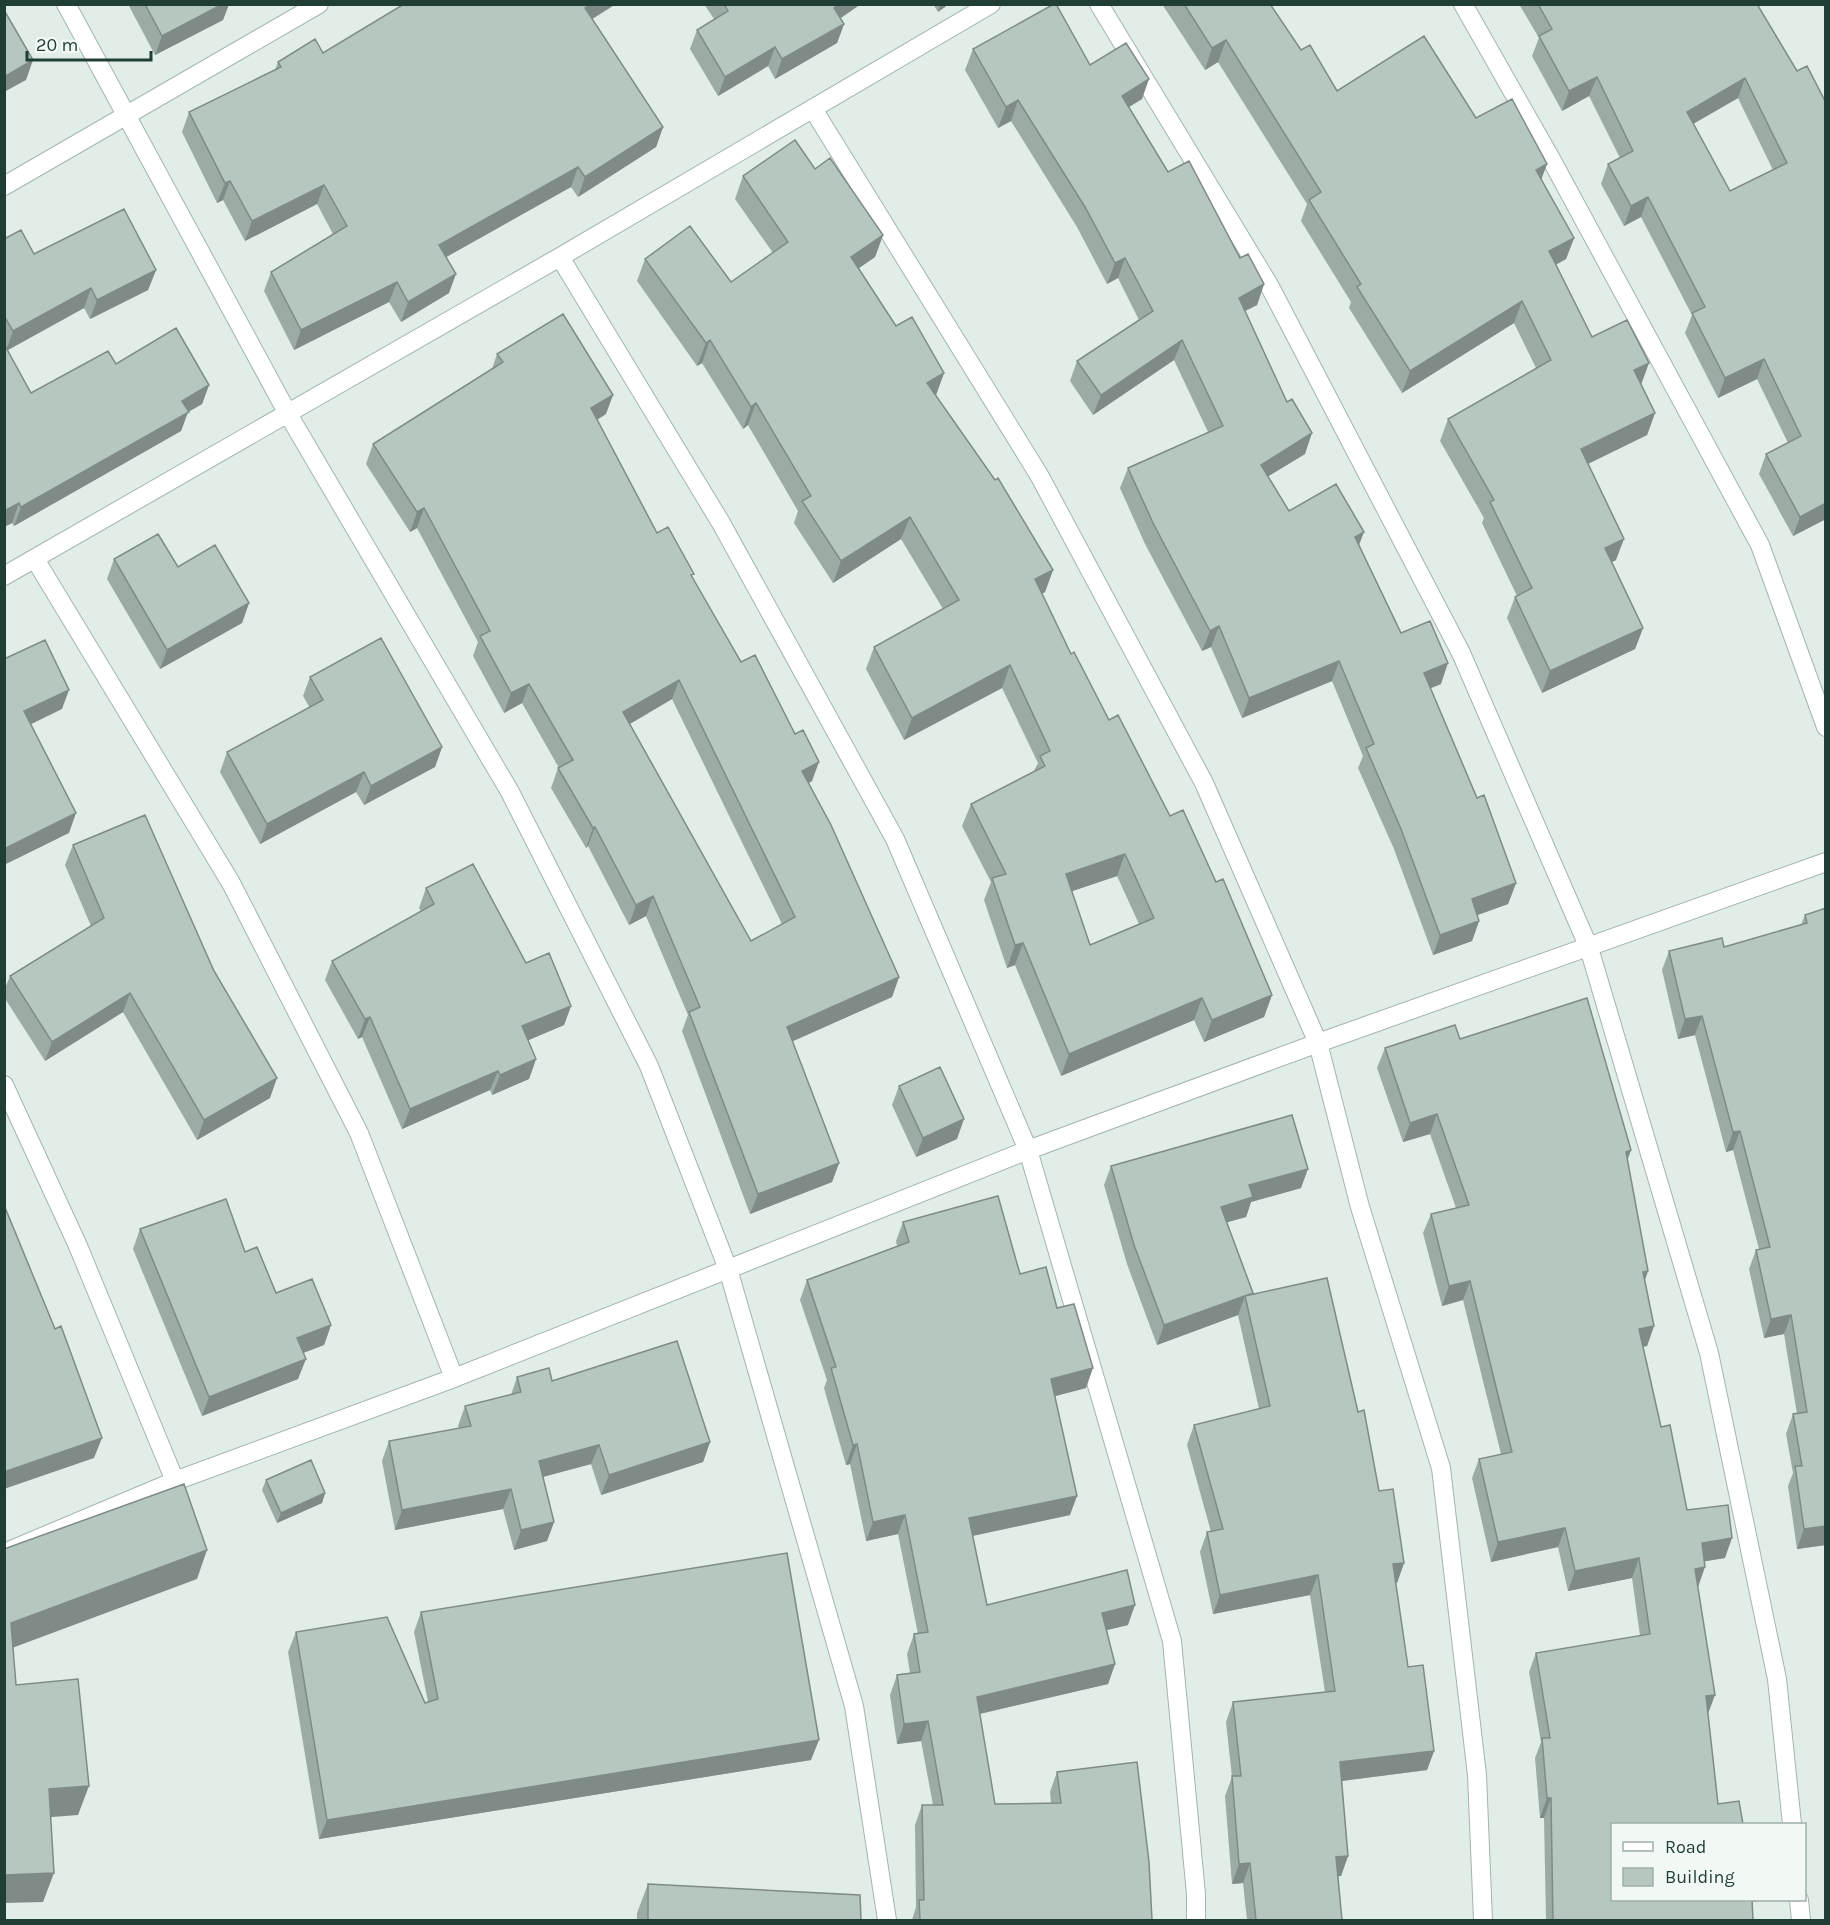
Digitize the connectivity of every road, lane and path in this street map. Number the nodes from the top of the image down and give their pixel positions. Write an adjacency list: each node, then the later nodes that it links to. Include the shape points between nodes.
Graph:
1 (66, 4): 7 (street)
2 (319, 4): 7 (street)
3 (991, 4): 6 (street)
4 (1099, 4): 15 (street, via 1269,285 1461,653)
5 (1463, 4): 13 (street, via 1760,545)
6 (813, 109): 9 (street); 16 (street, via 1039,475 1204,783)
7 (128, 116): 8 (street); 10 (street)
8 (4, 186)
9 (560, 257): 10 (street); 18 (street, via 721,523 895,839)
10 (288, 414): 11 (street); 19 (street, via 510,792 649,1066)
11 (34, 559): 12 (street); 20 (street, via 237,894 359,1133)
12 (4, 576)
13 (1826, 727)
14 (1826, 862): 15 (street)
15 (1589, 948): 16 (street); 23 (street, via 1709,1353 1778,1679)
16 (1318, 1043): 18 (street); 27 (street, via 1360,1207 1441,1468 1477,1775)
17 (4, 1085): 21 (street, via 78,1246)
18 (1028, 1150): 19 (street); 26 (street, via 1172,1641)
19 (728, 1269): 20 (street); 25 (street, via 854,1706)
20 (454, 1378): 21 (street)
21 (175, 1481): 22 (street)
22 (4, 1553)
23 (1792, 1823)
24 (1799, 1901): 28 (street)
25 (887, 1920)
26 (1196, 1920)
27 (1483, 1920)
28 (1801, 1920)

